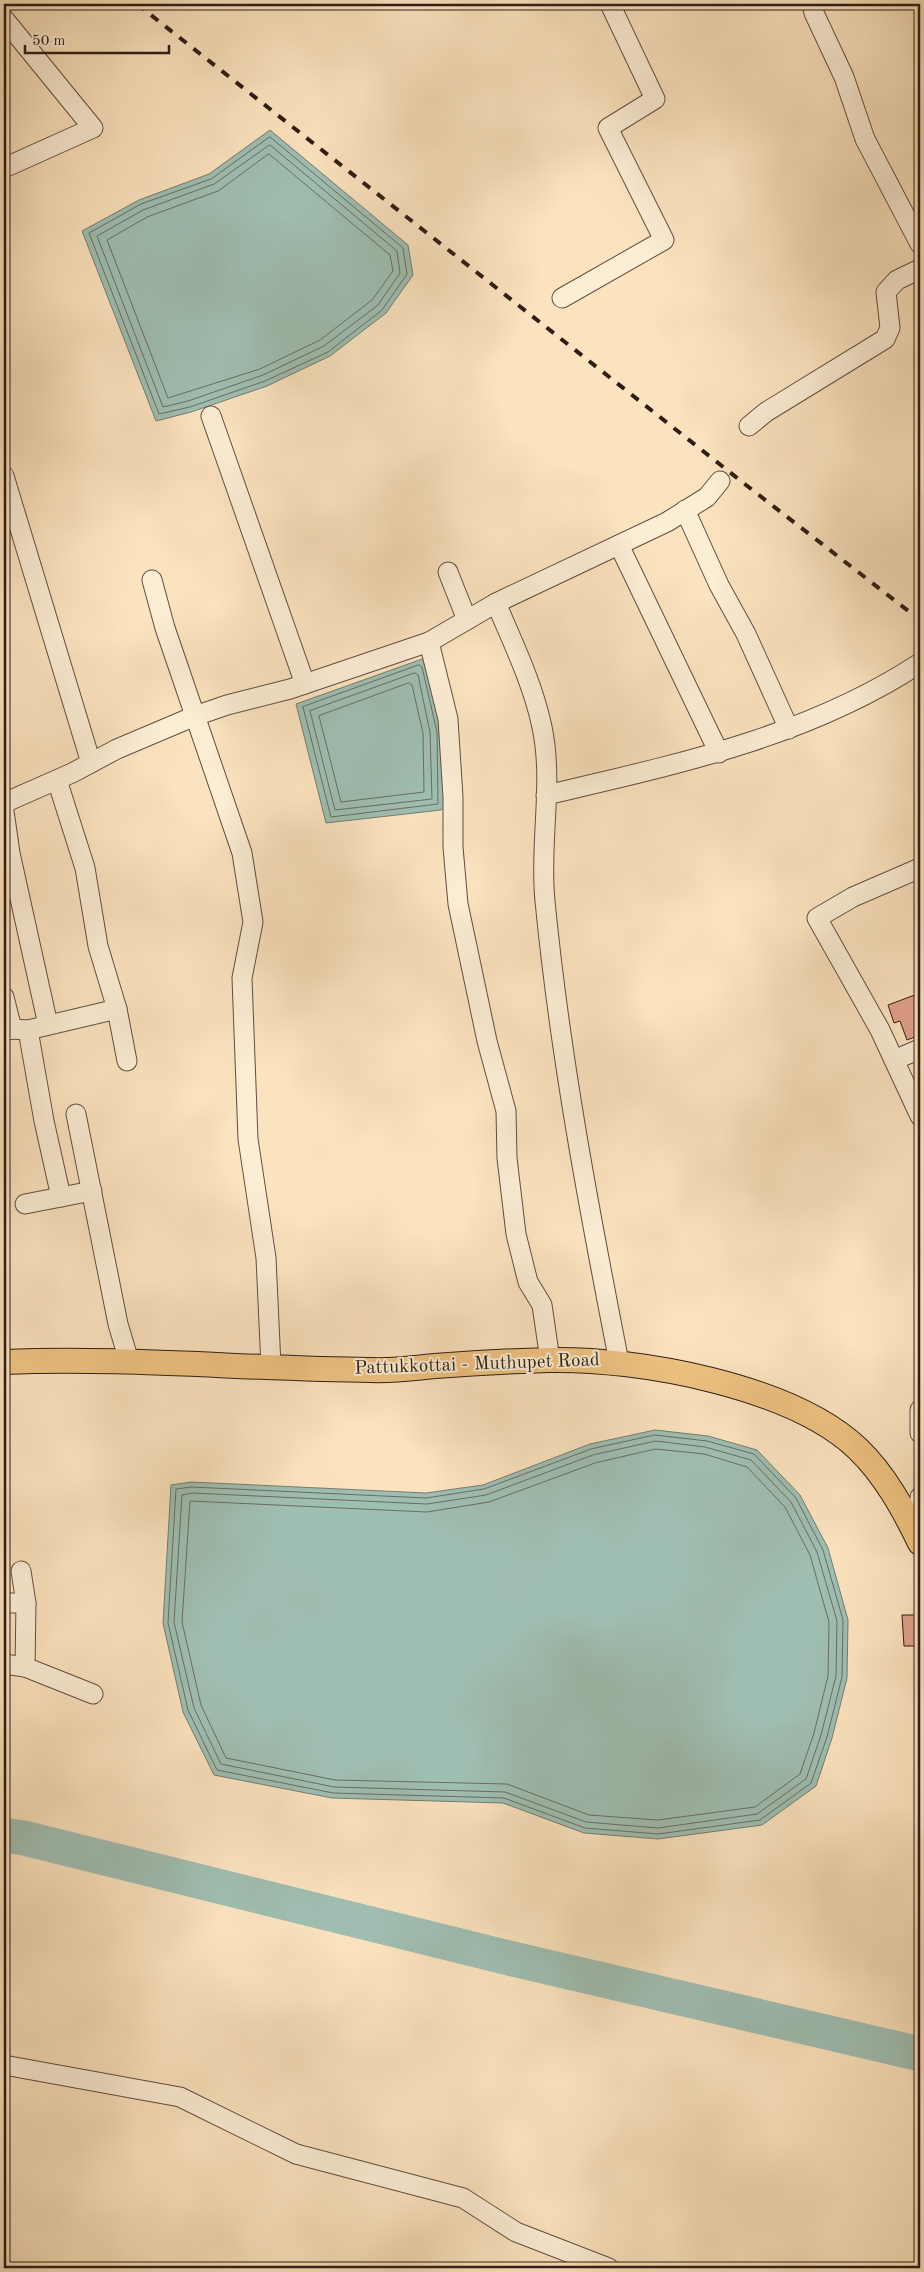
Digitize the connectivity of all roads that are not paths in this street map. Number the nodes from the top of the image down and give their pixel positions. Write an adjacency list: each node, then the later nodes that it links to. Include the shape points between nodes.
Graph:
1 (610, 4): 7 (street, via 655,98 608,128 664,240)
2 (812, 4): 5 (street, via 844,77 865,138)
3 (4, 19): 4 (street, via 92,128)
4 (4, 168)
5 (920, 244)
6 (920, 268): 9 (street, via 897,280 886,292 890,328 885,339 766,412)
7 (562, 298)
8 (210, 416): 20 (street)
9 (749, 426)
10 (4, 476): 24 (street)
11 (720, 481): 12 (street, via 706,497)
12 (685, 510): 13 (street); 22 (street)
13 (619, 545): 16 (street); 23 (street)
14 (448, 572): 17 (street)
15 (152, 580): 21 (street)
16 (496, 603): 17 (street); 26 (street, via 529,682 543,727)
17 (467, 620): 18 (street)
18 (429, 642): 20 (street); 43 (street, via 448,719 458,904 487,1041 506,1111 507,1158 516,1234 528,1282 542,1305)
19 (920, 663): 22 (street, via 869,692)
20 (305, 684): 21 (street)
21 (194, 716): 24 (street); 47 (street, via 242,853 253,922 242,978 248,1139 266,1258)
22 (789, 729): 23 (street)
23 (719, 753): 26 (street)
24 (91, 763): 25 (street)
25 (57, 780): 27 (street); 32 (street, via 85,868 98,946)
26 (546, 795): 46 (street, via 545,899 564,1054 589,1211)
27 (4, 803)
28 (4, 811): 29 (street)
29 (5, 834): 33 (street)
30 (920, 868): 36 (street, via 853,897 817,918)
31 (4, 997): 34 (street)
32 (117, 1009): 33 (street); 37 (street)
33 (48, 1025): 34 (street)
34 (14, 1030): 41 (street, via 44,1121)
35 (920, 1049): 36 (street)
36 (894, 1060): 39 (street)
37 (127, 1061)
38 (76, 1114): 40 (street)
39 (920, 1116)
40 (92, 1191): 41 (street); 44 (street)
41 (61, 1197): 42 (street)
42 (25, 1204)
43 (550, 1360): 46 (main road, Pattukkottai - Muthupet Road); 47 (main road, Pattukkottai - Muthupet Road, via 374,1370)
44 (128, 1361): 45 (main road, Pattukkottai - Muthupet Road); 47 (main road, Pattukkottai - Muthupet Road)
45 (4, 1362)
46 (619, 1362): 50 (main road, Pattukkottai - Muthupet Road, via 702,1378 782,1402 815,1417 859,1449)
47 (271, 1366)
48 (920, 1410): 49 (street)
49 (920, 1433)
50 (916, 1505): 51 (main road, Pattukkottai - Muthupet Road)
51 (920, 1544)
52 (21, 1571): 54 (street)
53 (4, 1603): 54 (street)
54 (26, 1603): 56 (street)
55 (4, 1664): 56 (street)
56 (25, 1667): 57 (street)
57 (94, 1694)
58 (4, 2065): 59 (street, via 180,2097 296,2154 463,2198 516,2232)
59 (609, 2268)

